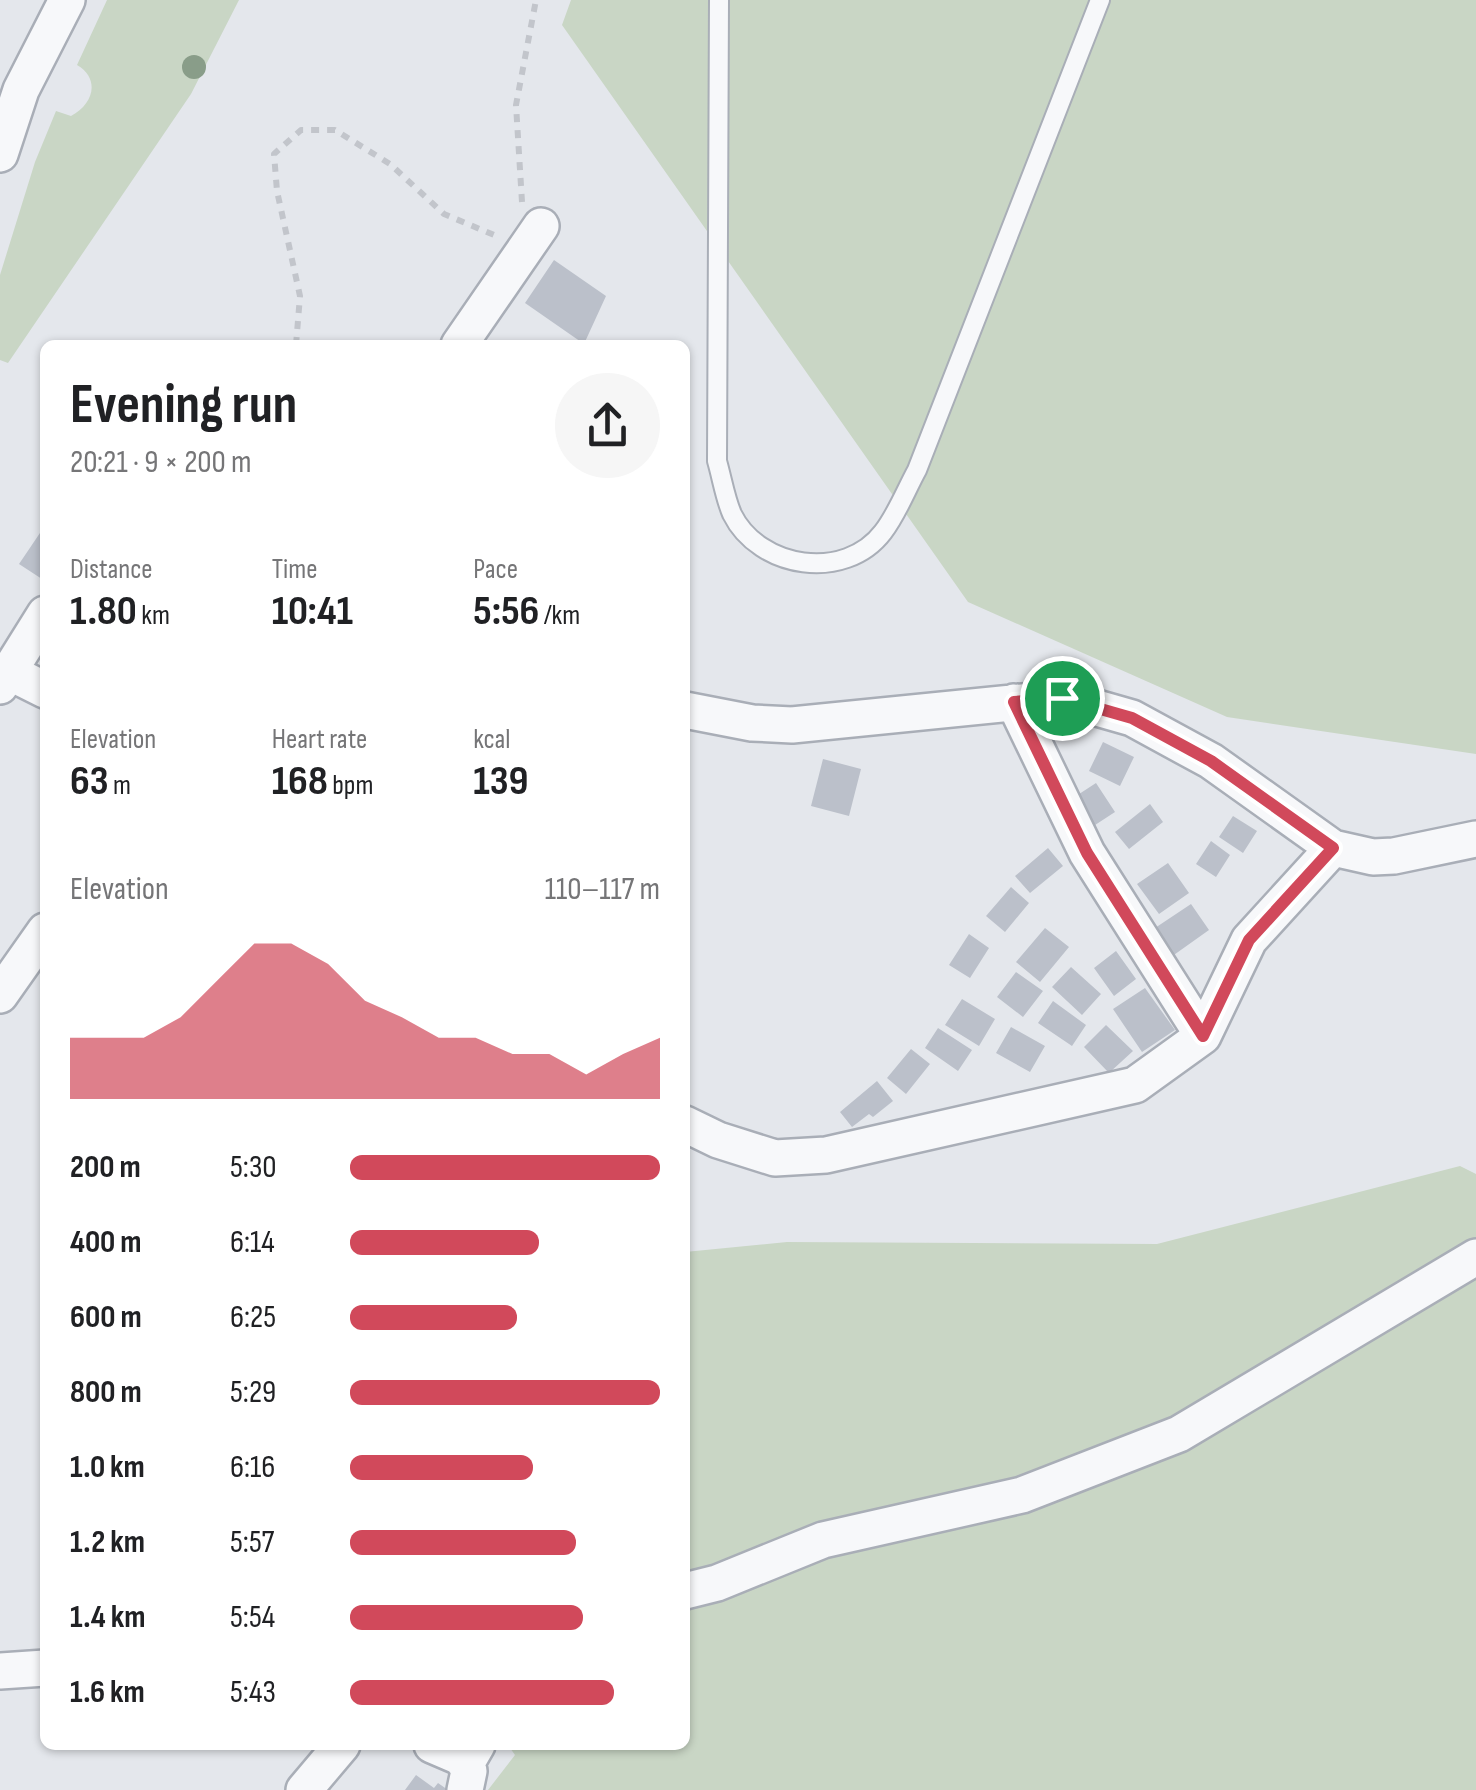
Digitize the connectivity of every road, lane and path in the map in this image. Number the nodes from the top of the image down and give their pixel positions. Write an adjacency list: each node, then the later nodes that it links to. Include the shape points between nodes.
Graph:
1 (67, 0): 5 (street, via 21,90)
2 (536, 0): 6 (path, via 516,105)
3 (718, 0): 4 (lane, via 717,461 732,514 752,541 802,563 829,563 865,550 883,532 917,470)
4 (1100, 0)
5 (0, 154)
6 (532, 218): 9 (street)
7 (496, 236): 8 (path, via 444,214 390,164 335,130 302,130 274,154 300,296)
8 (296, 340)
9 (463, 340)
10 (40, 622): 11 (street)
11 (5, 679): 12 (street)
12 (40, 689)
13 (1014, 702): 14 (street, via 792,725); 16 (street, via 1062,698 1132,718 1211,761); 19 (street, via 1087,853)
14 (690, 711)
15 (1476, 840): 16 (street, via 1394,856)
16 (1333, 848): 19 (street, via 1249,940)
17 (40, 939): 18 (street)
18 (0, 995)
19 (1203, 1036): 20 (street, via 1135,1085 826,1154 775,1158)
20 (690, 1126)
21 (1476, 1257): 22 (street, via 1179,1434 1022,1496 823,1540)
22 (690, 1590)
23 (40, 1668): 24 (street)
24 (0, 1671)
25 (338, 1750): 28 (street)
26 (443, 1750): 27 (street)
27 (469, 1766)
28 (304, 1790)

